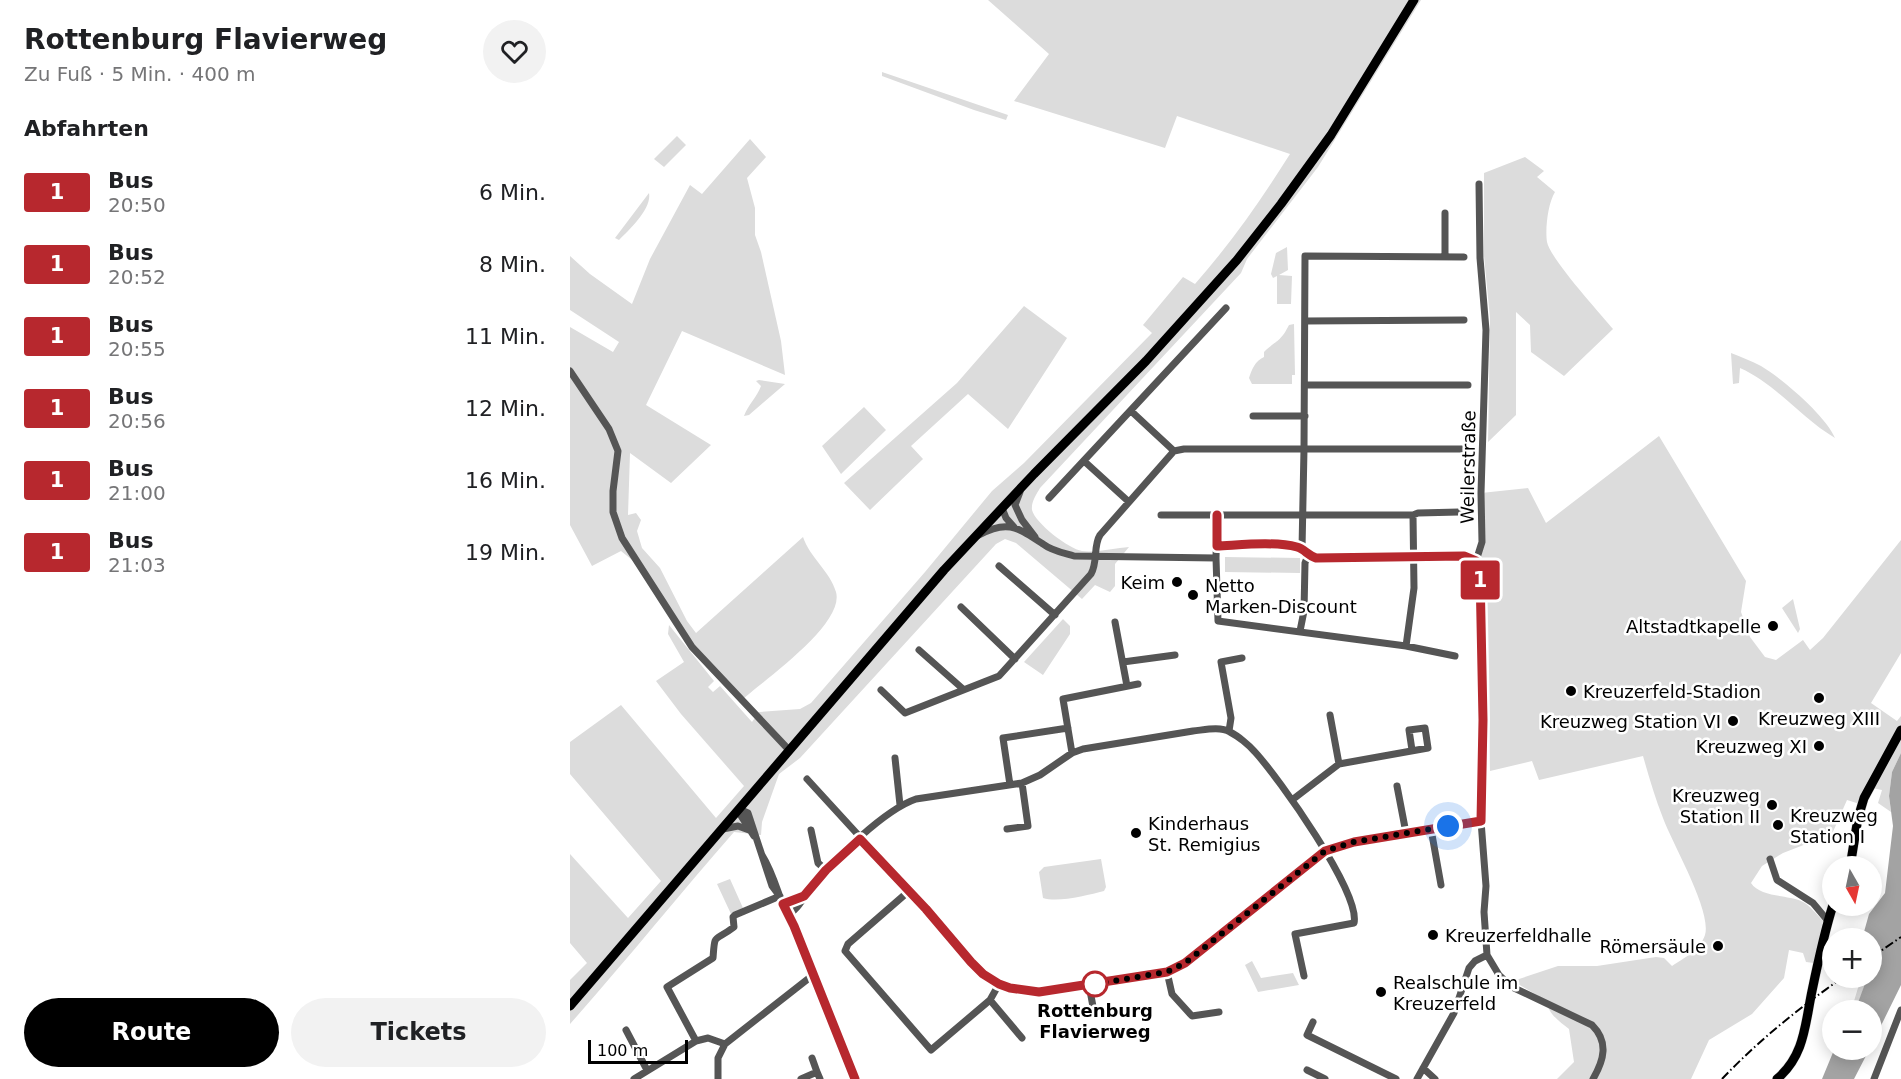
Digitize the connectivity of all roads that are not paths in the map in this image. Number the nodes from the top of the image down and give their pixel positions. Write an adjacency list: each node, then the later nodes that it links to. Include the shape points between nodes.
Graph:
1 (1413, 0): 19 (main road, via 1331,135 1259,234 1158,349)
2 (1479, 184): 38 (street, Weilerstraße, via 1486,330 1482,542)
3 (1445, 213): 4 (street)
4 (1445, 255): 5 (street); 8 (street, via 1305,256)
5 (1464, 257)
6 (1226, 308): 12 (street)
7 (1464, 320): 8 (street)
8 (1305, 321): 10 (street)
9 (570, 371): 59 (street, via 609,429 618,451 613,512 622,538 692,647)
10 (1305, 385): 11 (street); 14 (street)
11 (1468, 385)
12 (1131, 411): 17 (street); 18 (street)
13 (1253, 416): 14 (street)
14 (1305, 416): 15 (street)
15 (1304, 449): 16 (street); 17 (street); 27 (street)
16 (1463, 449)
17 (1174, 452): 21 (street)
18 (1084, 461): 20 (street); 21 (street)
19 (1026, 483): 22 (main road); 28 (street, via 1015,505)
20 (1049, 498)
21 (1129, 502): 35 (street, via 1099,536)
22 (1002, 508): 28 (street); 29 (street); 31 (main road)
23 (1459, 512): 26 (street)
24 (1161, 515): 25 (street)
25 (1217, 515): 27 (street); 32 (street)
26 (1413, 515): 27 (street); 36 (street)
27 (1303, 516): 33 (street)
28 (1022, 520): 30 (street)
29 (1014, 527): 30 (street); 31 (street, via 996,527)
30 (1036, 539): 35 (street, via 1074,556)
31 (971, 540): 59 (main road)
32 (1217, 546): 33 (street, via 1287,545); 37 (street)
33 (1302, 549): 34 (street)
34 (1308, 555): 36 (street); 43 (street)
35 (1096, 556): 37 (street); 41 (street, via 1091,574)
36 (1414, 556): 38 (street, via 1464,556); 44 (street)
37 (1216, 558): 43 (street, via 1218,621)
38 (1476, 561): 72 (street, Weilerstraße, via 1480,572 1482,660)
39 (999, 566): 41 (street)
40 (962, 607): 49 (street)
41 (1055, 615): 49 (street)
42 (1115, 622): 50 (street)
43 (1300, 632): 44 (street)
44 (1406, 646): 47 (street)
45 (919, 650): 53 (street)
46 (1175, 655): 50 (street)
47 (1455, 656)
48 (1242, 658): 58 (street, via 1221,662 1231,718)
49 (1015, 659): 53 (street, via 999,676)
50 (1123, 662): 52 (street)
51 (1138, 684): 52 (street)
52 (1127, 686): 56 (street, via 1063,699)
53 (963, 689): 54 (street, via 905,713)
54 (881, 690)
55 (1330, 715): 63 (street)
56 (1068, 728): 61 (street); 66 (street, via 1003,738)
57 (1901, 730): 81 (main road, via 1864,798)
58 (1229, 731): 61 (street, via 1194,731); 69 (street, via 1254,751)
59 (789, 750): 68 (main road)
60 (1412, 750): 63 (street)
61 (1072, 753): 65 (street)
62 (895, 758): 70 (street)
63 (1339, 764): 69 (street)
64 (807, 779): 79 (street)
65 (1022, 783): 66 (street); 74 (street, via 1028,826)
66 (1010, 785): 70 (street, via 916,799)
67 (1397, 786): 78 (street)
68 (751, 795): 71 (main road); 73 (street)
69 (1292, 800): 80 (street)
70 (900, 805): 79 (street)
71 (738, 810): 73 (street, via 748,813); 76 (main road)
72 (1481, 821): 75 (street); 92 (street, Weilerstraße)
73 (750, 826): 76 (street); 86 (street)
74 (1007, 829)
75 (1431, 829): 78 (street); 84 (street)
76 (721, 830): 99 (main road)
77 (811, 830): 83 (street, via 818,863)
78 (1406, 833): 80 (street)
79 (860, 839): 83 (street); 85 (street)
80 (1325, 851): 93 (street, via 1185,963); 95 (street, via 1351,901 1356,921 1295,934)
81 (1852, 856)
82 (1770, 859): 91 (street, via 1777,880 1812,903)
83 (826, 870): 87 (street)
84 (1441, 885)
85 (909, 891): 96 (street, via 971,962); 98 (street, via 848,944 845,951 931,1050)
86 (780, 896): 88 (street); 106 (street, via 735,915 734,927 714,942 713,958 667,987)
87 (804, 896): 88 (street); 89 (street)
88 (783, 904): 89 (street)
89 (788, 915): 94 (street)
90 (1830, 916): 91 (main road)
91 (1828, 921): 122 (main road, via 1803,1038 1790,1065)
92 (1487, 954): 109 (street, via 1469,968 1454,1013); 121 (street, Weilerstraße, via 1499,975 1512,987 1592,1025 1600,1033 1604,1054)
93 (1167, 972): 97 (street); 102 (street, via 1172,994 1192,1017)
94 (813, 975): 107 (street); 116 (street)
95 (1304, 976)
96 (999, 984): 97 (street, via 1039,992); 98 (street)
97 (1089, 985): 101 (street)
98 (990, 1000): 105 (street)
99 (570, 1006)
100 (1901, 1010): 123 (street)
101 (1094, 1012)
102 (1219, 1012)
103 (1313, 1022): 118 (street, via 1307,1035)
104 (626, 1030): 110 (street)
105 (1022, 1038)
106 (696, 1041): 107 (street, via 708,1038); 110 (street)
107 (725, 1044): 114 (street, via 718,1058)
108 (812, 1058): 112 (street)
109 (1423, 1068): 119 (street); 120 (street)
110 (647, 1070): 113 (street)
111 (1307, 1070): 117 (street)
112 (818, 1076): 115 (street)
113 (634, 1079)
114 (718, 1079)
115 (801, 1079)
116 (855, 1079)
117 (1325, 1079)
118 (1396, 1079)
119 (1417, 1079)
120 (1436, 1079)
121 (1593, 1079)
122 (1776, 1079)
123 (1874, 1079)

